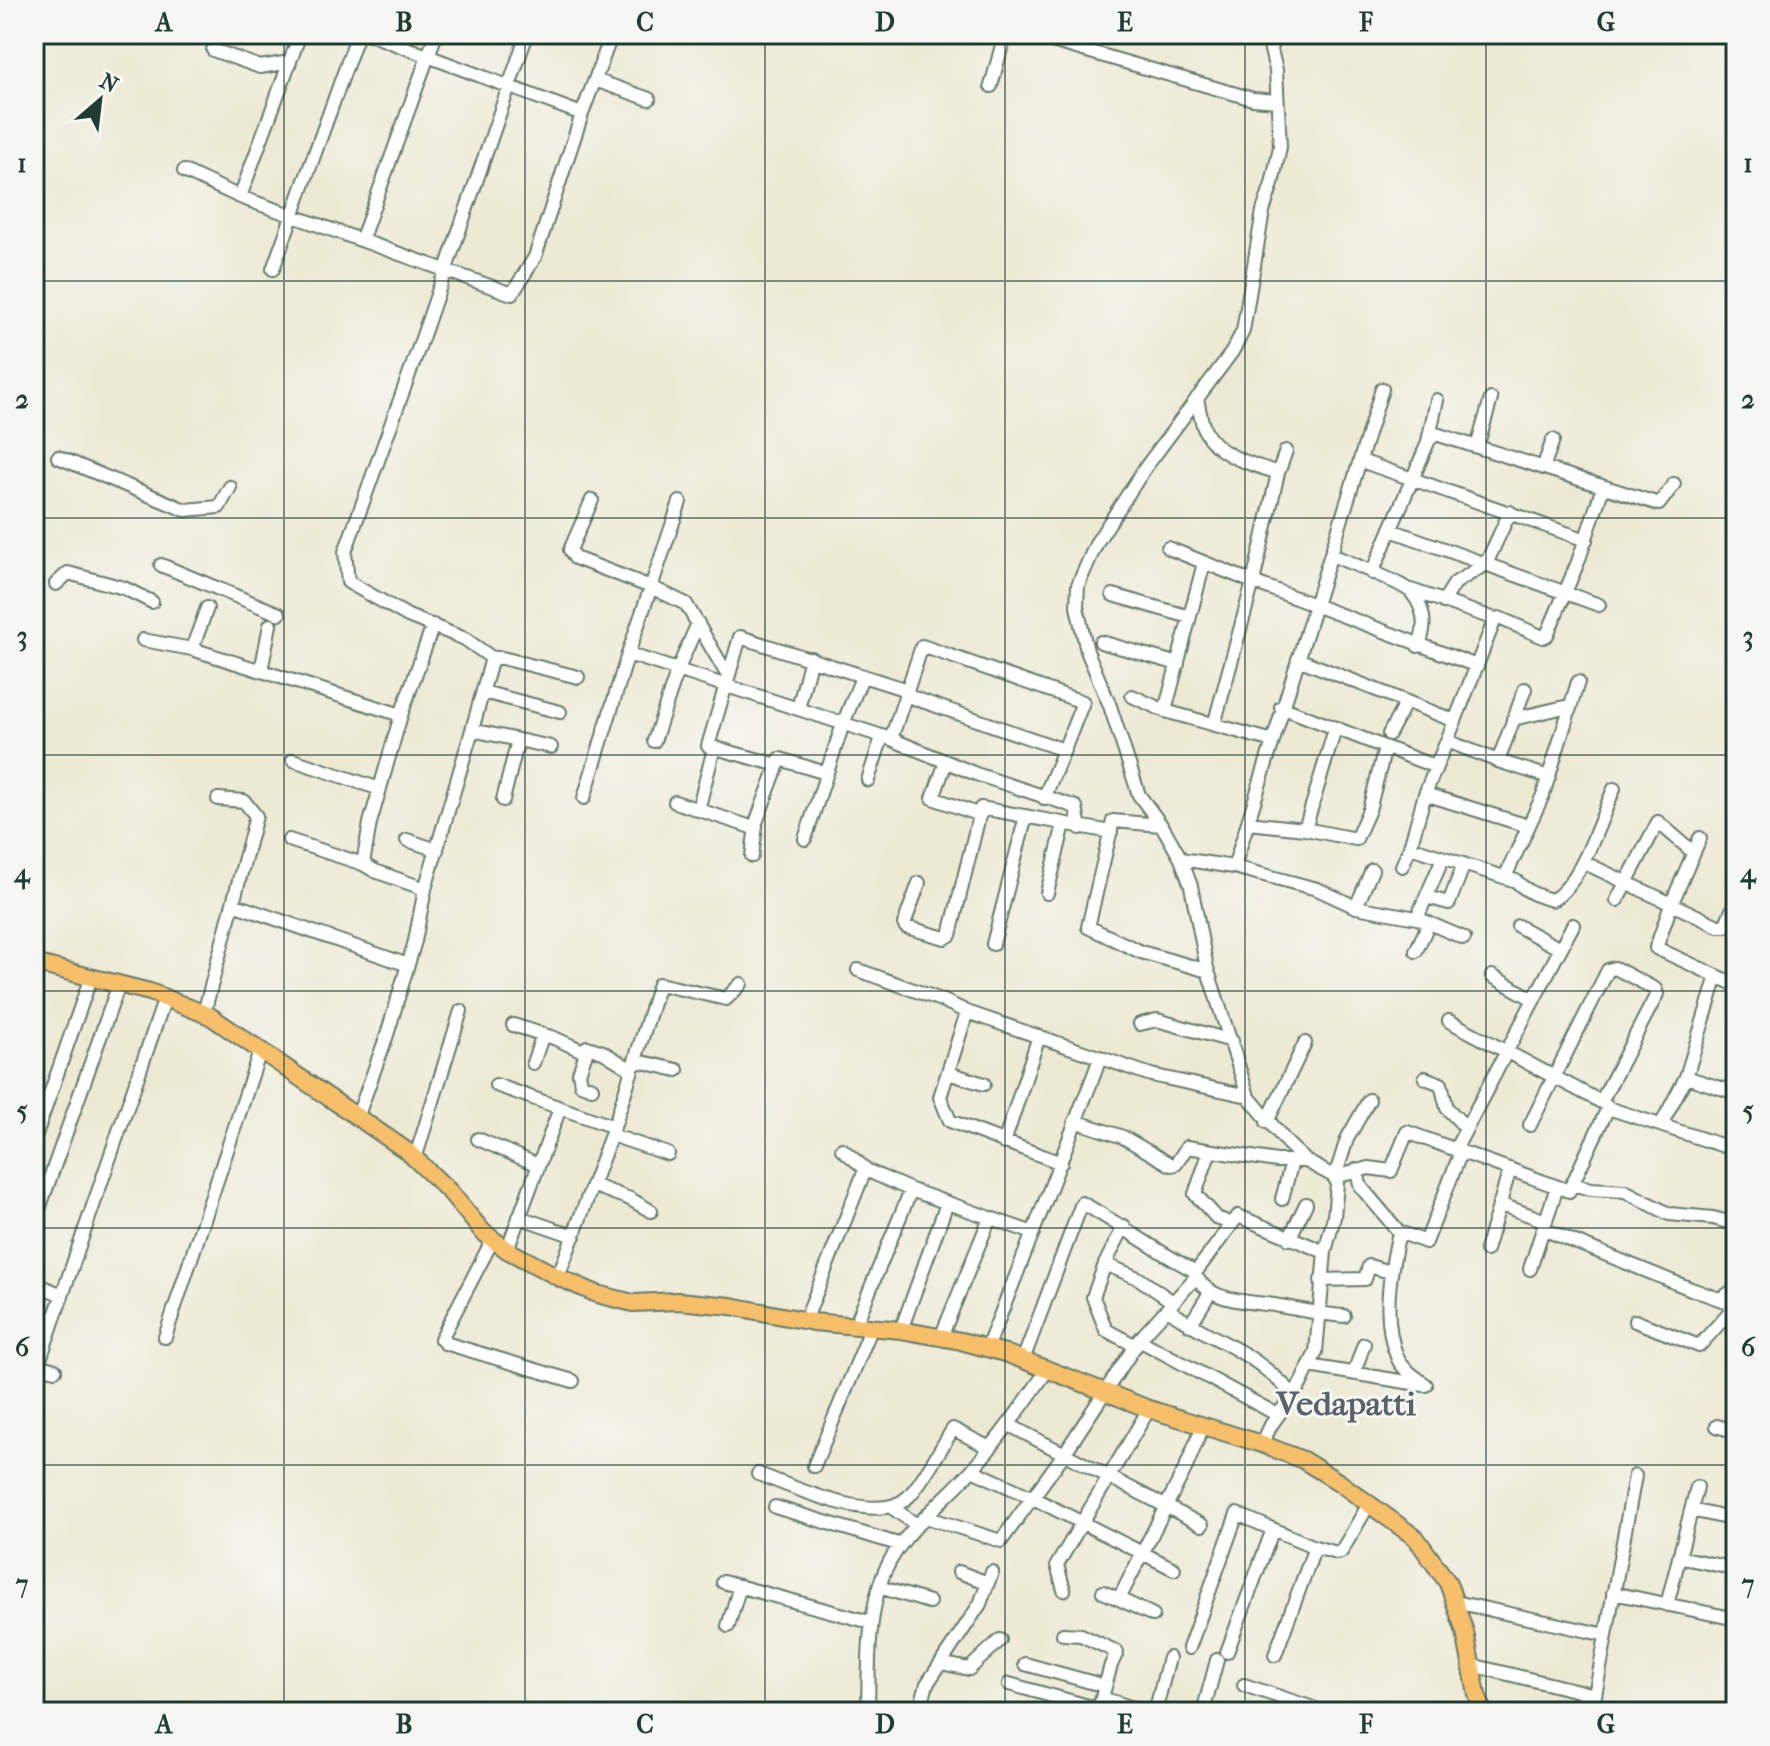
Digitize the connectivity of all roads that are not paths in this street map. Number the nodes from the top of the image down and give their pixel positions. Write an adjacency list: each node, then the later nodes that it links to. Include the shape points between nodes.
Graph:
1 (300, 34): 12 (street)
2 (358, 34): 21 (street)
3 (369, 34): 11 (street)
4 (436, 34): 11 (street)
5 (527, 34): 14 (street)
6 (612, 34): 13 (street)
7 (1005, 34): 15 (street)
8 (1028, 34): 17 (street, via 1253,99)
9 (1267, 34): 17 (street)
10 (213, 50): 12 (street, via 260,67)
11 (428, 57): 14 (street); 22 (street)
12 (290, 62): 20 (street)
13 (595, 80): 16 (street); 18 (street)
14 (509, 85): 18 (street); 24 (street)
15 (991, 86)
16 (649, 99)
17 (1277, 101): 26 (street, via 1280,147 1243,331)
18 (582, 114): 24 (street, via 535,257 512,294)
19 (184, 171): 20 (street)
20 (240, 197): 21 (street)
21 (294, 215): 22 (street); 23 (street)
22 (362, 238): 24 (street)
23 (273, 269)
24 (444, 269): 68 (street, via 345,552 348,582)
25 (1382, 389): 34 (street)
26 (1197, 398): 36 (street, via 1205,431 1215,444); 88 (street, via 1097,542 1078,585 1080,629)
27 (1491, 399): 31 (street)
28 (1437, 400): 30 (street)
29 (1553, 440): 35 (street)
30 (1428, 441): 31 (street, via 1436,434); 37 (street)
31 (1477, 447): 35 (street)
32 (1286, 451): 36 (street)
33 (58, 457): 39 (street, via 185,510 219,507)
34 (1361, 461): 37 (street); 47 (street)
35 (1543, 468): 40 (street)
36 (1278, 473): 52 (street)
37 (1412, 478): 43 (street); 44 (street)
38 (1674, 484): 40 (street, via 1659,504)
39 (230, 487)
40 (1603, 487): 45 (street)
41 (592, 500): 54 (street, via 570,550 575,558)
42 (680, 502): 54 (street)
43 (1510, 512): 45 (street); 49 (street)
44 (1391, 530): 49 (street); 51 (street)
45 (1586, 540): 56 (street)
46 (1168, 548): 48 (street)
47 (1332, 555): 51 (street); 61 (street)
48 (1204, 563): 52 (street); 64 (street)
49 (1486, 564): 56 (street); 59 (street, via 1455,583)
50 (161, 565): 63 (street)
51 (1372, 573): 55 (street)
52 (1253, 582): 61 (street); 101 (street)
53 (56, 584): 58 (street, via 68,573 124,588)
54 (651, 587): 66 (street, via 686,604); 73 (street)
55 (1411, 590): 59 (street); 71 (street, via 1424,614)
56 (1565, 593): 60 (street); 65 (street, via 1546,637)
57 (1113, 595): 64 (street)
58 (152, 602)
59 (1443, 602): 65 (street)
60 (1599, 605)
61 (1315, 606): 71 (street); 76 (street)
62 (207, 608): 72 (street)
63 (279, 614)
64 (1190, 617): 77 (street)
65 (1495, 619): 78 (street)
66 (698, 623): 79 (street); 83 (street)
67 (270, 625): 80 (street)
68 (433, 625): 74 (street); 97 (street)
69 (143, 640): 72 (street)
70 (1101, 642): 77 (street)
71 (1418, 646): 78 (street)
72 (192, 649): 80 (street)
73 (628, 654): 79 (street); 125 (street)
74 (492, 658): 81 (street); 86 (street)
75 (811, 658): 82 (street); 83 (street, via 742,636); 94 (street)
76 (1298, 659): 91 (street); 93 (street)
77 (1178, 664): 95 (street)
78 (1477, 666): 99 (street)
79 (678, 669): 83 (street); 107 (street)
80 (261, 671): 97 (street)
81 (578, 677)
82 (862, 677): 87 (street); 100 (street)
83 (727, 680): 94 (street); 117 (street, via 708,746)
84 (1578, 682): 92 (street)
85 (1525, 689): 98 (street)
86 (483, 692): 96 (street); 103 (street)
87 (906, 692): 90 (street, via 922,646); 105 (street); 112 (street)
88 (1106, 695): 90 (street); 135 (street, via 1139,795)
89 (1132, 696): 95 (street)
90 (1083, 702): 112 (street)
91 (1406, 702): 99 (street); 104 (street)
92 (1569, 706): 98 (street); 120 (street)
93 (1281, 707): 102 (street); 108 (street)
94 (798, 709): 100 (street)
95 (1165, 711): 101 (street)
96 (560, 712)
97 (401, 715): 122 (street)
98 (1513, 719): 115 (street)
99 (1455, 721): 109 (street)
100 (843, 724): 105 (street); 119 (street)
101 (1214, 725): 108 (street)
102 (1335, 729): 111 (street); 139 (street)
103 (472, 730): 106 (street); 146 (street)
104 (1389, 734)
105 (886, 738): 116 (street); 121 (street)
106 (518, 740): 110 (street); 128 (street)
107 (654, 741)
108 (1273, 741): 133 (street)
109 (1447, 741): 115 (street); 118 (street)
110 (551, 747)
111 (1385, 748): 118 (street); 139 (street, via 1356,839)
112 (1064, 750): 126 (street)
113 (712, 756): 130 (street)
114 (293, 760): 122 (street)
115 (1498, 761): 120 (street)
116 (946, 762): 126 (street); 131 (street, via 933,798)
117 (778, 765): 119 (street, via 780,759); 136 (street)
118 (1436, 767): 124 (street)
119 (826, 773): 142 (street)
120 (1549, 777): 137 (street)
121 (868, 780)
122 (380, 789): 152 (street)
123 (1614, 789): 151 (street)
124 (1425, 794): 137 (street); 145 (street)
125 (584, 798)
126 (1044, 798): 138 (street, via 1076,807)
127 (218, 799): 165 (street, via 244,801 256,816)
128 (503, 800)
129 (675, 802): 130 (street)
130 (698, 810): 136 (street, via 750,829)
131 (980, 815): 132 (street, via 981,808); 158 (street, via 947,937 904,924)
132 (1026, 816): 134 (street); 172 (street)
133 (1248, 823): 139 (street); 155 (street)
134 (1064, 824): 138 (street); 161 (street)
135 (1161, 825): 140 (street, via 1113,821); 150 (street)
136 (756, 826): 148 (street)
137 (1528, 826): 157 (street)
138 (1080, 828): 140 (street)
139 (1305, 829)
140 (1111, 832): 178 (street, via 1088,927 1141,952)
141 (1700, 838): 147 (street)
142 (805, 839)
143 (289, 840): 152 (street)
144 (407, 840): 146 (street)
145 (1410, 847): 149 (street); 154 (street)
146 (437, 850): 160 (street)
147 (1694, 853): 159 (street, via 1658,822); 166 (street)
148 (752, 856)
149 (1443, 858): 153 (street); 162 (street)
150 (1181, 859): 155 (street); 178 (street)
151 (1583, 862): 157 (street, via 1552,900); 159 (street)
152 (363, 864): 160 (street)
153 (1464, 864): 157 (street); 162 (street, via 1449,903)
154 (1402, 866)
155 (1234, 867): 167 (street, via 1317,889)
156 (1372, 870): 167 (street)
157 (1505, 877)
158 (919, 883)
159 (1624, 883): 163 (street); 166 (street)
160 (425, 889): 176 (street)
161 (1047, 893)
162 (1426, 897): 168 (street)
163 (1617, 900)
164 (1736, 901): 166 (street, via 1725,926)
165 (233, 904): 176 (street); 189 (street)
166 (1671, 905): 180 (street, via 1656,948)
167 (1356, 907): 168 (street)
168 (1423, 920): 171 (street); 174 (street)
169 (1573, 925): 173 (street)
170 (1518, 926): 173 (street)
171 (1464, 938)
172 (993, 944)
173 (1560, 949): 186 (street)
174 (1416, 951)
175 (34, 963): 181 (main road)
176 (408, 965): 217 (street)
177 (858, 970): 188 (street)
178 (1208, 971): 195 (street)
179 (1492, 976): 186 (street)
180 (1717, 976): 184 (street); 207 (street)
181 (91, 977): 182 (main road); 225 (street)
182 (119, 984): 185 (main road); 244 (street)
183 (741, 984): 202 (street, via 726,999 659,984)
184 (1736, 985)
185 (165, 998): 189 (main road); 274 (street)
186 (1533, 999): 198 (street)
187 (461, 1011): 232 (street)
188 (967, 1012): 194 (street); 204 (street)
189 (204, 1013): 199 (main road)
190 (1449, 1021): 198 (street)
191 (1140, 1024): 195 (street, via 1157,1020)
192 (513, 1025): 193 (street)
193 (543, 1034): 197 (street, via 583,1051); 201 (street)
194 (1039, 1036): 200 (street); 226 (street)
195 (1232, 1041): 213 (street)
196 (1305, 1043): 219 (street)
197 (588, 1047): 202 (street); 211 (street, via 579,1073 581,1084)
198 (1507, 1050): 206 (street); 222 (street)
199 (260, 1051): 217 (main road); 287 (street)
200 (1100, 1057): 213 (street, via 1151,1075); 218 (street)
201 (533, 1063)
202 (633, 1066): 203 (street, via 642,1062); 223 (street)
203 (677, 1070)
204 (948, 1073): 209 (street); 226 (street, via 940,1097 950,1121)
205 (1736, 1075): 212 (street)
206 (1554, 1076): 215 (street); 215 (street, via 1608,970 1615,968 1655,989); 220 (street)
207 (1686, 1077): 212 (street); 221 (street)
208 (1425, 1078): 222 (street, via 1441,1084 1447,1108)
209 (984, 1084)
210 (496, 1085): 216 (street)
211 (592, 1088)
212 (1732, 1092)
213 (1248, 1096): 219 (street)
214 (1369, 1100): 239 (street, via 1347,1139)
215 (1605, 1105): 221 (street); 240 (street)
216 (560, 1108): 223 (street); 235 (street)
217 (357, 1118): 232 (main road)
218 (1075, 1121): 229 (street, via 1123,1137 1171,1165 1187,1147); 234 (street)
219 (1267, 1122): 233 (street)
220 (1530, 1125)
221 (1661, 1125): 228 (street)
222 (1466, 1128): 230 (street)
223 (613, 1131): 231 (street); 241 (street)
224 (478, 1139): 235 (street)
225 (34, 1140)
226 (1004, 1143): 234 (street)
227 (842, 1149): 238 (street)
228 (1736, 1150)
229 (1210, 1151): 233 (street); 253 (street, via 1195,1194 1217,1218)
230 (1458, 1151): 236 (street); 237 (street, via 1407,1132 1391,1171); 257 (street, via 1426,1242)
231 (668, 1154)
232 (415, 1159): 260 (main road)
233 (1299, 1161): 239 (street); 245 (street)
234 (1061, 1163): 258 (street)
235 (538, 1165): 250 (street)
236 (1510, 1169): 242 (street); 248 (street)
237 (1356, 1170): 239 (street); 257 (street, via 1361,1187)
238 (868, 1171): 243 (street); 280 (street)
239 (1335, 1177): 264 (street, via 1334,1217)
240 (1572, 1184): 242 (street, via 1569,1191); 254 (street, via 1625,1191 1669,1214)
241 (592, 1185): 249 (street); 259 (street)
242 (1557, 1187): 255 (street)
243 (911, 1190): 246 (street); 283 (street)
244 (38, 1198): 252 (street)
245 (1282, 1199)
246 (947, 1203): 251 (street); 284 (street)
247 (1306, 1204): 261 (street)
248 (1499, 1204): 255 (street); 263 (street)
249 (651, 1211)
250 (519, 1217): 259 (street); 262 (street)
251 (990, 1218): 258 (street); 288 (street)
252 (34, 1223)
253 (1232, 1224): 261 (street, via 1238,1216); 268 (street)
254 (1736, 1224)
255 (1544, 1225): 266 (street); 275 (street)
256 (1124, 1226): 265 (street); 268 (street); 292 (street, via 1082,1203)
257 (1399, 1232): 267 (street)
258 (1033, 1233): 291 (street)
259 (574, 1236): 269 (street)
260 (493, 1239): 262 (main road); 298 (street, via 441,1339)
261 (1289, 1239): 264 (street)
262 (507, 1250): 269 (main road)
263 (1486, 1250)
264 (1325, 1252): 270 (street)
265 (1105, 1264): 277 (street, via 1138,1278); 289 (street, via 1093,1297 1106,1330)
266 (1530, 1269)
267 (1390, 1272): 270 (street, via 1369,1266 1365,1279); 297 (street, via 1389,1321 1398,1362 1426,1385)
268 (1195, 1276): 273 (street); 277 (street)
269 (558, 1277): 280 (main road, via 633,1303 731,1306)
270 (1321, 1280): 278 (street)
271 (34, 1283): 274 (street)
272 (1736, 1289): 275 (street)
273 (1211, 1291): 278 (street, via 1228,1299); 282 (street)
274 (62, 1295): 286 (street)
275 (1720, 1299): 276 (street)
276 (1736, 1305): 281 (street, via 1699,1346)
277 (1171, 1306): 282 (street); 289 (street)
278 (1318, 1313): 279 (street); 294 (street, via 1316,1352)
279 (1344, 1316)
280 (805, 1321): 283 (main road)
281 (1635, 1321)
282 (1190, 1325): 300 (street, via 1242,1352)
283 (863, 1326): 284 (main road); 310 (street)
284 (901, 1330): 288 (main road)
285 (34, 1331): 286 (street)
286 (48, 1335): 293 (street)
287 (165, 1337)
288 (941, 1337): 291 (main road)
289 (1138, 1343): 299 (street); 302 (street)
290 (1364, 1344): 297 (street)
291 (987, 1348): 292 (main road)
292 (1023, 1360): 295 (main road)
293 (36, 1364): 296 (street)
294 (1309, 1366): 297 (street); 300 (street)
295 (1048, 1369): 299 (main road); 303 (street)
296 (55, 1370)
297 (1354, 1373)
298 (573, 1381)
299 (1106, 1392): 301 (main road); 309 (street)
300 (1293, 1394): 302 (street)
301 (1149, 1409): 304 (main road); 314 (street)
302 (1278, 1415): 307 (street)
303 (1009, 1425): 308 (street); 309 (street)
304 (1203, 1426): 307 (main road); 318 (street)
305 (1717, 1426): 306 (street)
306 (1736, 1432)
307 (1262, 1444): 317 (main road, via 1303,1460)
308 (990, 1448): 311 (street); 320 (street, via 953,1429 907,1498)
309 (1064, 1454): 314 (street); 316 (street)
310 (814, 1466)
311 (972, 1470): 316 (street); 323 (street)
312 (758, 1474): 320 (street, via 856,1508)
313 (1635, 1476): 339 (street)
314 (1110, 1477): 318 (street); 324 (street)
315 (1697, 1487): 321 (street)
316 (1031, 1497): 323 (street, via 1001,1541); 324 (street)
317 (1369, 1504): 328 (street, via 1341,1552); 342 (main road, via 1416,1538)
318 (1166, 1505): 325 (street); 329 (street)
319 (775, 1507): 327 (street)
320 (891, 1507): 323 (street)
321 (1691, 1510): 322 (street); 330 (street)
322 (1736, 1520)
323 (921, 1521): 327 (street)
324 (1081, 1524): 329 (street); 337 (street, via 1057,1565)
325 (1202, 1525)
326 (1273, 1529): 328 (street); 353 (street, via 1237,1514); 370 (street)
327 (898, 1544): 336 (street)
328 (1315, 1547): 354 (street)
329 (1143, 1553): 331 (street); 340 (street)
330 (1679, 1557): 332 (street); 344 (street)
331 (1174, 1569)
332 (1736, 1569)
333 (959, 1572): 343 (street, via 990,1578)
334 (723, 1582): 335 (street)
335 (740, 1586): 348 (street); 349 (street)
336 (879, 1587): 341 (street); 348 (street)
337 (1064, 1590)
338 (1103, 1592): 340 (street)
339 (1613, 1593): 344 (street); 351 (street)
340 (1119, 1599): 346 (street)
341 (929, 1602)
342 (1455, 1602): 351 (street); 358 (main road)
343 (980, 1604): 345 (street); 356 (street)
344 (1667, 1605): 347 (street)
345 (994, 1610)
346 (1153, 1615)
347 (1736, 1619)
348 (870, 1622): 366 (street)
349 (728, 1626)
350 (1063, 1634): 365 (street, via 1081,1635 1117,1652)
351 (1606, 1635): 363 (street)
352 (1000, 1640): 356 (street, via 969,1669)
353 (1189, 1648)
354 (1275, 1655)
355 (1169, 1658): 369 (street)
356 (941, 1663): 367 (street, via 927,1684)
357 (1025, 1664): 359 (street)
358 (1471, 1665): 362 (main road); 363 (street)
359 (1069, 1676): 364 (street); 365 (street)
360 (1009, 1684): 364 (street)
361 (1244, 1685): 371 (street)
362 (1477, 1695): 372 (street); 373 (main road)
363 (1595, 1695): 374 (street)
364 (1062, 1699): 365 (street)
365 (1101, 1701): 368 (street)
366 (868, 1712)
367 (919, 1712)
368 (1146, 1712)
369 (1155, 1712)
370 (1203, 1712)
371 (1315, 1712)
372 (1470, 1712)
373 (1483, 1712)
374 (1592, 1712)

